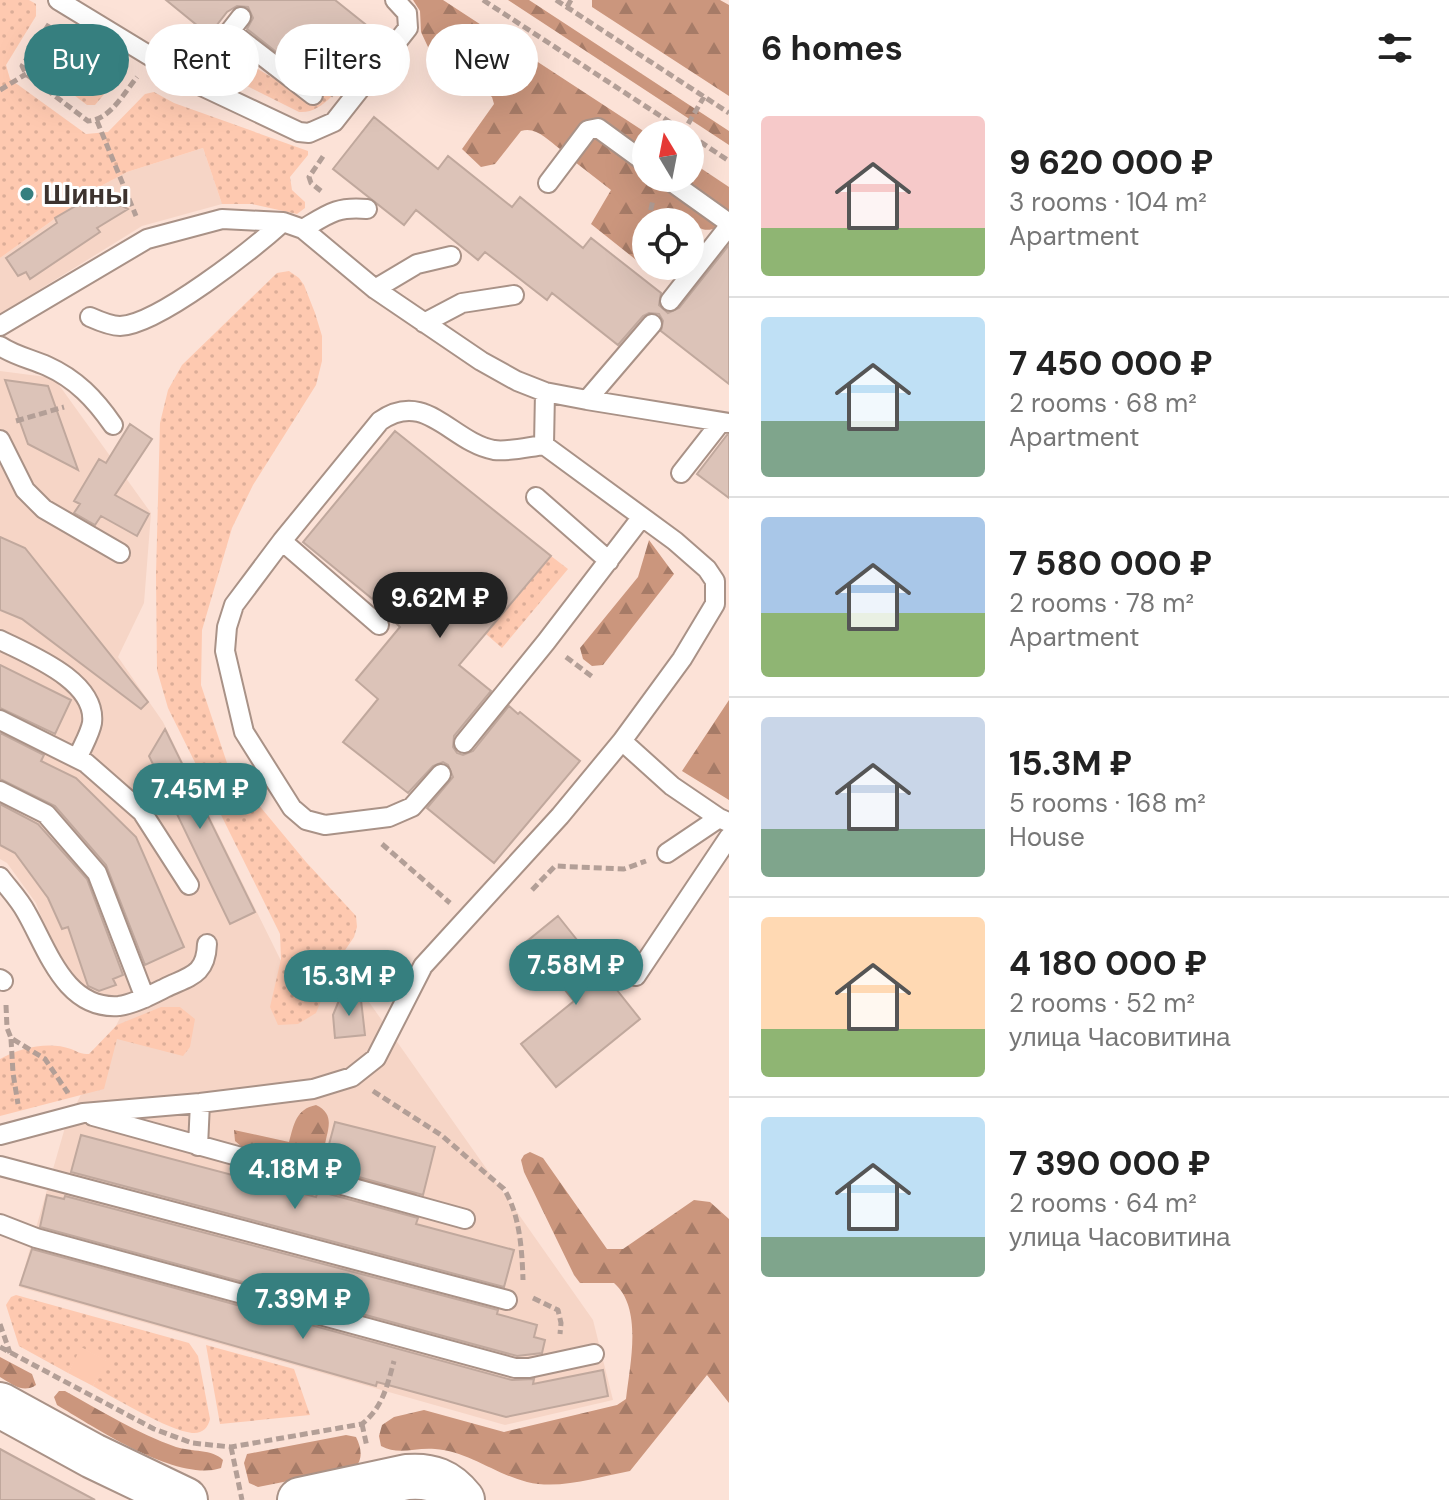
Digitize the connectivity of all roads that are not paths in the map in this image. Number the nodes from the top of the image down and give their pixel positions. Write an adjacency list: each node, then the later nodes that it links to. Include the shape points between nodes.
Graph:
1 (395, 0): 6 (lane, via 407,13 408,28 334,122 299,132)
2 (61, 1): 4 (lane)
3 (259, 45): 5 (lane)
4 (145, 52)
5 (275, 60)
6 (223, 96)
7 (632, 153): 8 (lane, via 593,128)
8 (548, 183)
9 (685, 192): 12 (lane)
10 (367, 209): 13 (lane, via 335,210)
11 (283, 222): 13 (lane); 18 (lane, via 249,253 155,315 120,326); 21 (lane, via 222,219 147,239)
12 (729, 224): 17 (lane)
13 (303, 229): 15 (lane)
14 (451, 256): 15 (lane, via 417,264)
15 (375, 289): 19 (lane)
16 (514, 295): 19 (lane, via 462,303)
17 (670, 301)
18 (90, 317)
19 (424, 323): 23 (lane, via 493,368)
20 (652, 324): 24 (lane)
21 (0, 326)
22 (0, 346): 26 (lane, via 75,381)
23 (545, 392): 24 (lane); 28 (lane)
24 (587, 400): 25 (lane)
25 (725, 422): 29 (lane)
26 (113, 425)
27 (0, 440): 33 (lane, via 25,490 44,509)
28 (544, 445): 31 (lane); 32 (lane, via 496,451 423,412 392,413)
29 (681, 473)
30 (536, 497): 34 (lane)
31 (641, 518): 34 (lane); 38 (lane, via 707,569 715,581 716,598 682,659)
32 (282, 541): 35 (lane); 41 (lane, via 234,605 225,651 244,732 292,808 306,820 325,825 389,817 412,807)
33 (120, 553)
34 (609, 561): 39 (lane)
35 (379, 625)
36 (0, 640): 40 (lane, via 59,669 86,698 92,723)
37 (0, 720): 40 (lane)
38 (622, 741): 43 (lane, via 672,786); 51 (lane, via 423,966 376,1058 352,1077 313,1089)
39 (464, 743)
40 (78, 757): 47 (lane, via 142,812)
41 (441, 774)
42 (0, 791): 50 (lane, via 46,814 97,873)
43 (724, 820): 45 (lane)
44 (729, 837): 49 (lane)
45 (667, 853)
46 (0, 877): 50 (lane, via 75,993 100,1005 121,1006)
47 (189, 885)
48 (207, 944): 50 (lane, via 199,972)
49 (636, 976)
50 (145, 998)
51 (200, 1103): 52 (lane); 54 (lane)
52 (83, 1113): 53 (lane); 54 (lane)
53 (0, 1135)
54 (198, 1146): 56 (lane)
55 (0, 1166): 58 (lane)
56 (465, 1219)
57 (0, 1224): 59 (lane, via 515,1368)
58 (514, 1296)
59 (594, 1354)
60 (0, 1405): 61 (street)
61 (185, 1500)
62 (300, 1500): 63 (street, via 422,1476 439,1479)
63 (462, 1500)

